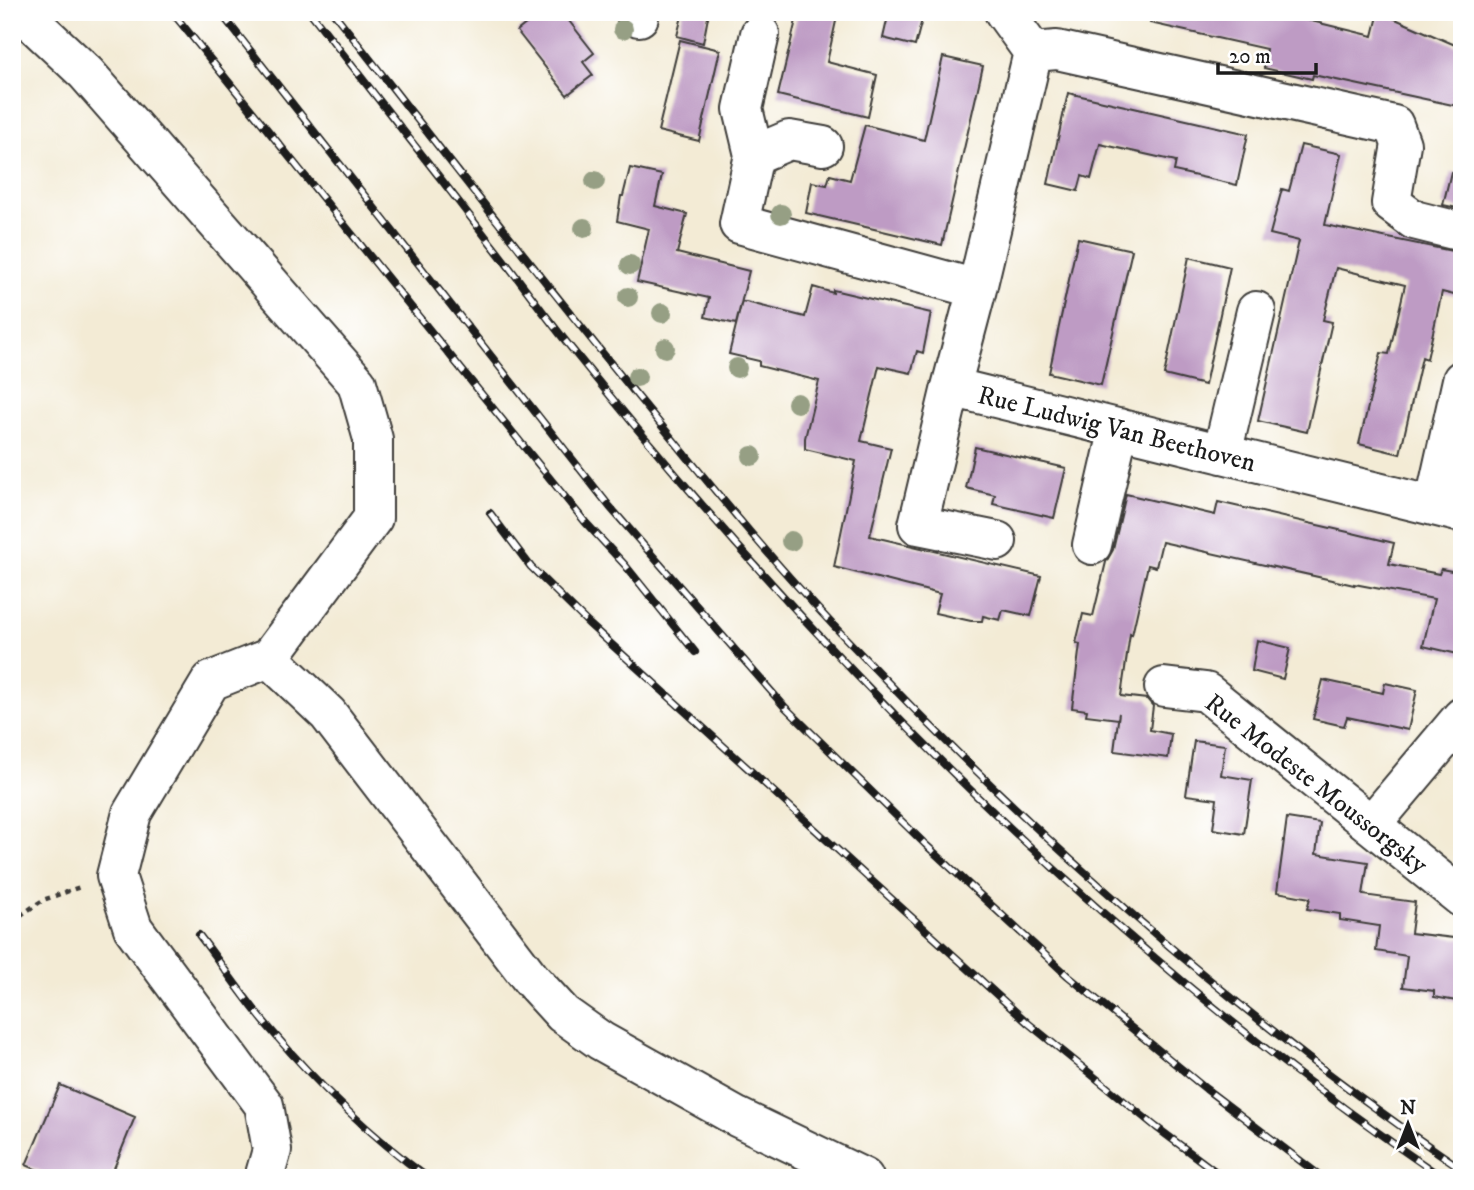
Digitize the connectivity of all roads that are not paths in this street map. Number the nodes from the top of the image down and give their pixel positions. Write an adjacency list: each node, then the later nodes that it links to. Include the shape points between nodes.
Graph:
1 (20, 12): 17 (street, via 86,73 357,383 373,439 373,518)
2 (1004, 12): 4 (street)
3 (760, 34): 6 (street, via 743,109)
4 (1033, 52): 7 (street, via 1056,50 1394,125 1401,144 1391,203 1415,220); 8 (street, Rue Ludwig Van Beethoven)
5 (822, 146): 6 (street, via 789,140)
6 (754, 155): 8 (street, via 738,224)
7 (1462, 232)
8 (977, 289): 11 (street, Rue Ludwig Van Beethoven)
9 (1256, 311): 13 (street)
10 (1462, 380): 14 (street)
11 (951, 387): 12 (street, Rue Ludwig Van Beethoven); 15 (street, via 918,525)
12 (1118, 428): 13 (street, Rue Ludwig Van Beethoven); 16 (street)
13 (1222, 454): 14 (street, Rue Ludwig Van Beethoven)
14 (1448, 509)
15 (997, 541)
16 (1092, 545)
17 (269, 658): 22 (street, via 211,681 132,813 116,876 133,928 264,1105 272,1150); 23 (street, via 328,714 531,979 563,1014 601,1041 737,1117)
18 (1164, 687): 20 (street, Rue Modeste Moussorgsky, via 1206,692)
19 (1462, 717): 20 (street)
20 (1372, 824): 21 (street, Rue Modeste Moussorgsky)
21 (1462, 898)
22 (264, 1178)
23 (864, 1178)

